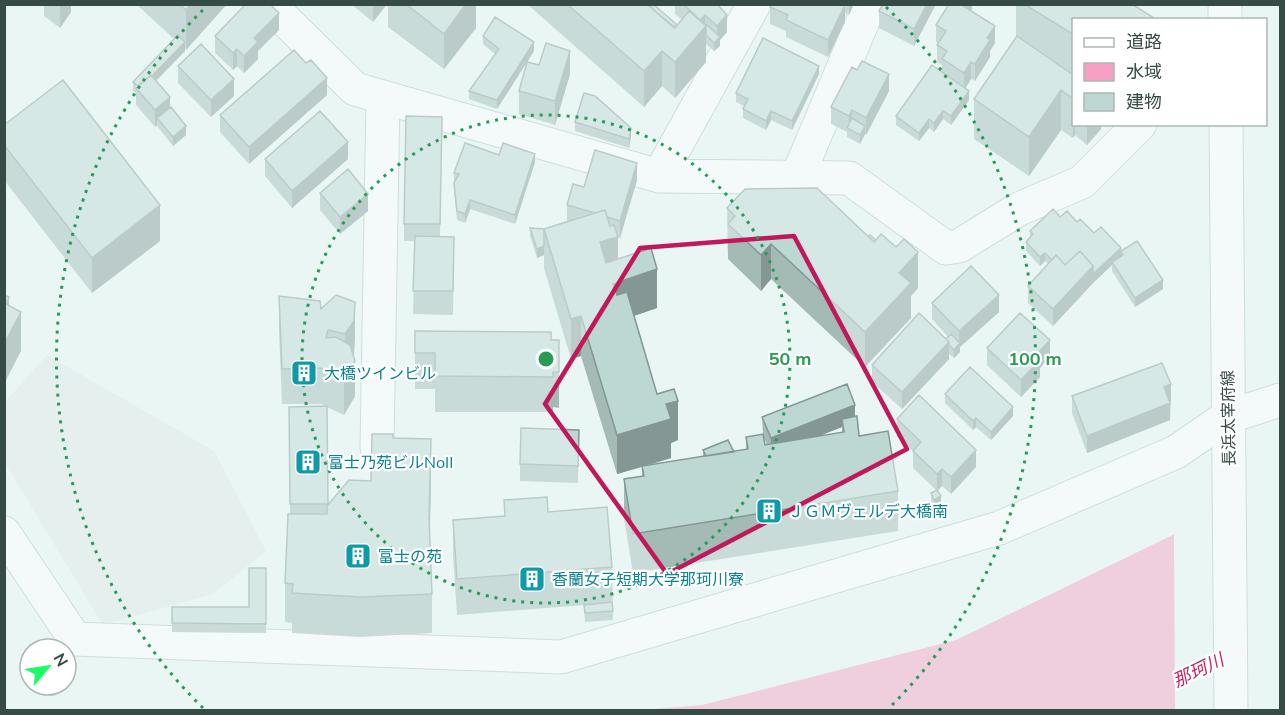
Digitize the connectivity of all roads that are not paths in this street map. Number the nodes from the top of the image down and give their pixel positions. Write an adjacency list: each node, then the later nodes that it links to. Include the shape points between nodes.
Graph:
1 (269, 4): 4 (street, via 355,90)
2 (754, 4): 7 (street)
3 (870, 4): 8 (street)
4 (383, 97): 7 (street); 11 (street)
5 (1138, 126): 8 (street, via 1082,182 1019,209 959,246 946,248 849,178)
6 (1226, 126): 10 (street, 長浜太宰府線)
7 (659, 176): 8 (street)
8 (797, 178)
9 (1281, 400): 10 (street)
10 (1228, 430): 12 (street, via 999,528 561,657 75,639); 13 (street, 長浜太宰府線)
11 (377, 448)
12 (4, 533)
13 (1231, 711)

